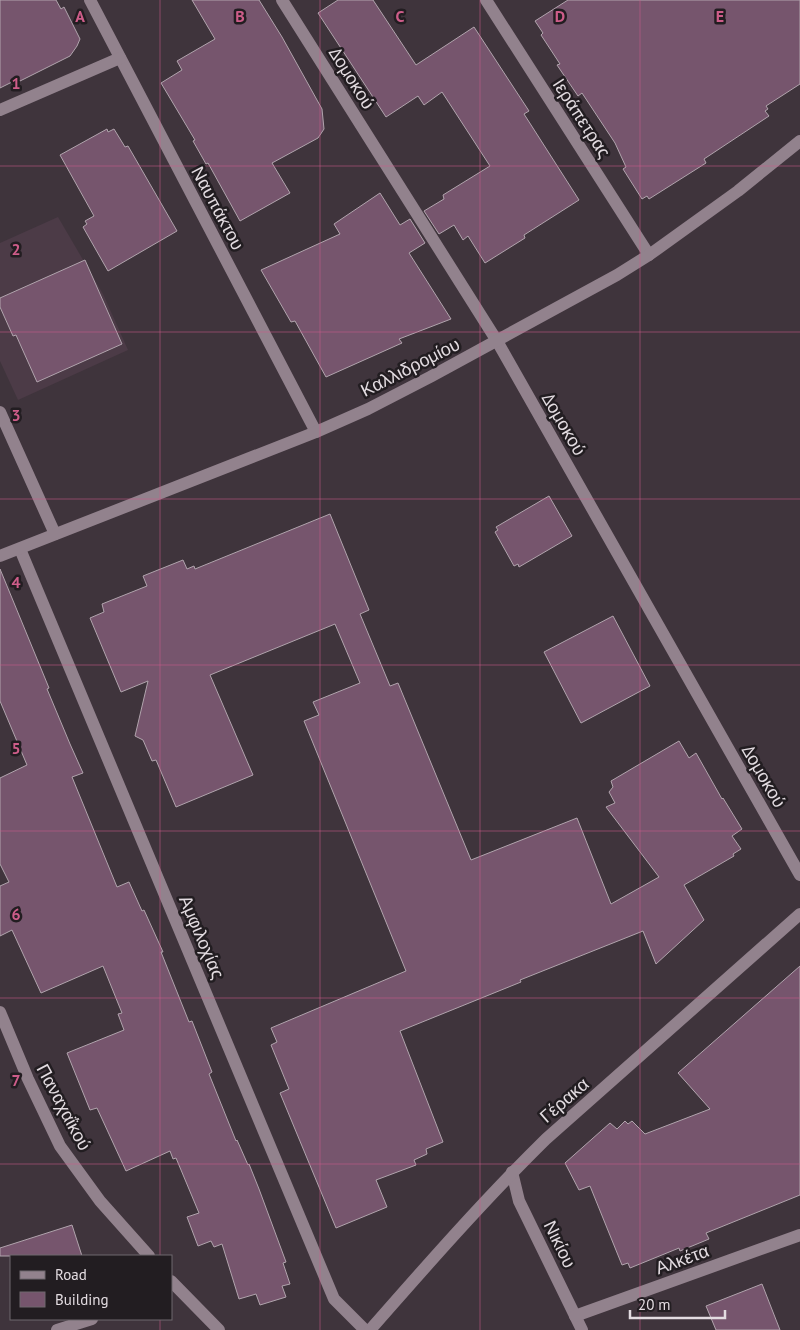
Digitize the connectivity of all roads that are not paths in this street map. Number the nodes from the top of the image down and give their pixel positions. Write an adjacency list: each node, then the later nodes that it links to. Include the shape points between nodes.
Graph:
1 (90, 0): 4 (street, Ναυπάκτου)
2 (282, 0): 8 (street, Δομοκού)
3 (486, 0): 7 (street, Ιεράπετρας)
4 (120, 58): 5 (street); 10 (street, Ναυπάκτου)
5 (0, 110)
6 (800, 141): 7 (street, Καλλιδρομίου, via 738,191)
7 (649, 255): 8 (street, Καλλιδρομίου)
8 (497, 341): 10 (street, Καλλιδρομίου, via 368,409); 14 (street, Δομοκού)
9 (0, 412): 11 (street)
10 (316, 432): 11 (street, Καλλιδρομίου)
11 (55, 534): 12 (street, Καλλιδρομίου)
12 (20, 549): 13 (street, Καλλιδρομίου); 25 (street, Αμφιλοχίας, via 334,1299)
13 (0, 556)
14 (800, 875)
15 (800, 914): 17 (street, Γέρακα)
16 (0, 1012): 19 (street, Παναχαΐκού, via 60,1146 100,1201)
17 (512, 1172): 21 (street, Νικίου, via 519,1201); 26 (street, Γέρακα)
18 (800, 1235): 21 (street, Αλκέτα)
19 (148, 1255)
20 (176, 1292): 24 (street)
21 (575, 1316): 27 (street, Νικίου)
22 (89, 1320): 23 (street)
23 (57, 1330)
24 (219, 1330)
25 (365, 1330)
26 (370, 1330)
27 (582, 1330)

